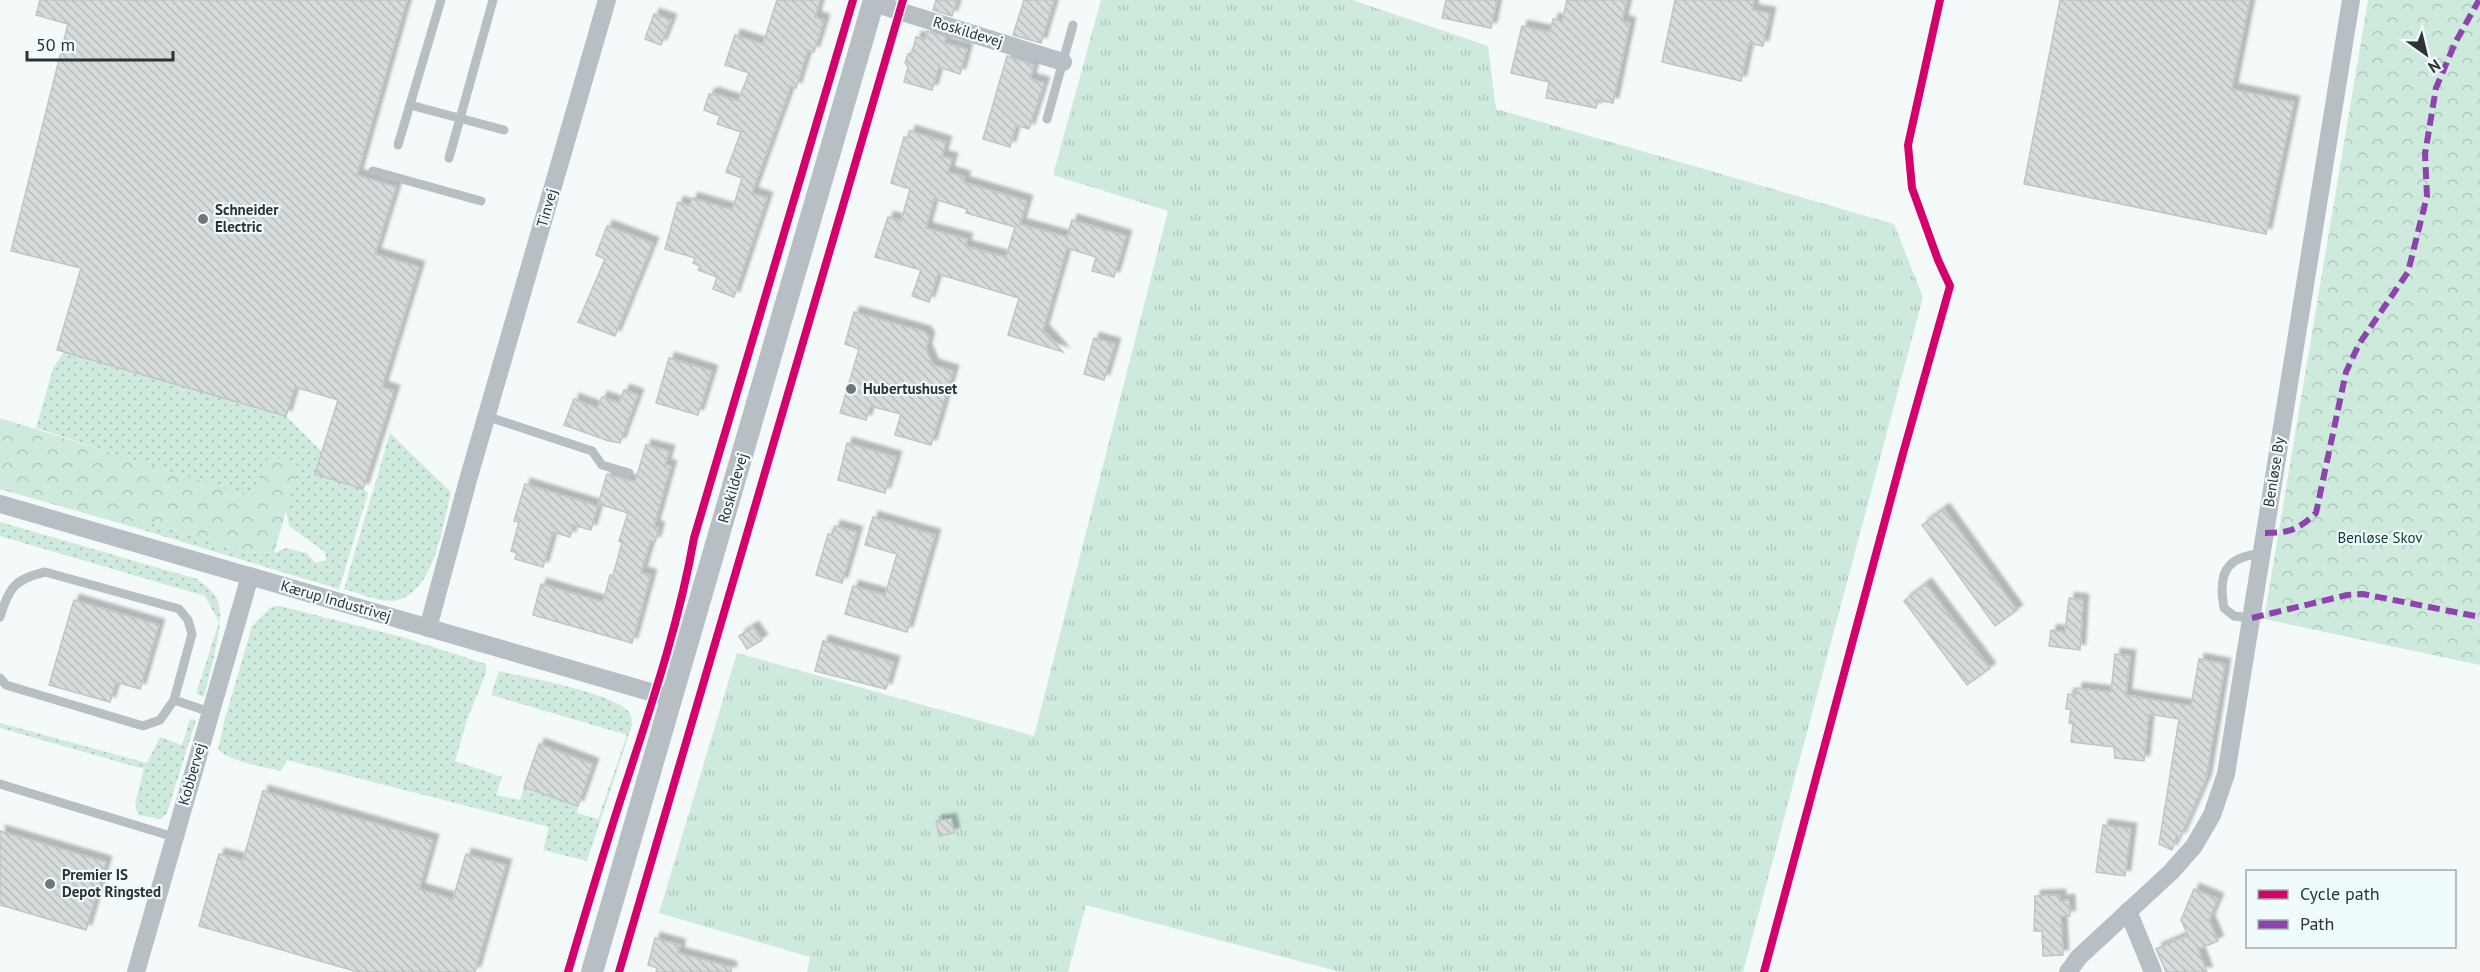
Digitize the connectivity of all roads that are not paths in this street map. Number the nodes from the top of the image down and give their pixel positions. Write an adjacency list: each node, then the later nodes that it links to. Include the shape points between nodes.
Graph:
1 (441, 0): 8 (lane)
2 (493, 0): 9 (lane)
3 (608, 0): 16 (street, Tinvej)
4 (2350, 0): 19 (street, Benløse By)
5 (874, 2): 7 (street, Roskildevej); 25 (street, Roskildevej)
6 (1073, 26): 7 (lane)
7 (1063, 62): 10 (lane)
8 (410, 105): 9 (lane); 12 (lane)
9 (461, 118): 11 (lane); 13 (lane)
10 (1047, 119)
11 (504, 130)
12 (398, 145)
13 (449, 158)
14 (373, 171): 15 (lane)
15 (481, 201)
16 (486, 416): 17 (lane, via 592,451 602,465); 23 (street, Tinvej)
17 (629, 473)
18 (0, 504): 20 (street, Kærup Industrivej)
19 (2261, 554): 22 (street, Benløse By); 22 (lane, via 2243,555 2226,569 2220,587 2223,608 2234,616)
20 (250, 576): 23 (street, Kærup Industrivej); 27 (street, Kobbervej)
21 (0, 617): 26 (lane, via 8,593 24,577 45,572 179,609 192,634)
22 (2252, 618): 30 (street, Benløse By, via 2226,774 2212,815 2187,855)
23 (428, 628): 25 (street, Kærup Industrivej)
24 (0, 678): 26 (lane, via 6,685 143,726 160,720)
25 (672, 698): 32 (street, Roskildevej)
26 (174, 700): 27 (lane)
27 (210, 712): 29 (street, Kobbervej)
28 (0, 784): 29 (lane)
29 (174, 837): 31 (street, Kobbervej)
30 (2128, 911): 33 (street, Benløse By); 34 (street)
31 (136, 972)
32 (592, 972)
33 (2068, 972)
34 (2153, 972)

